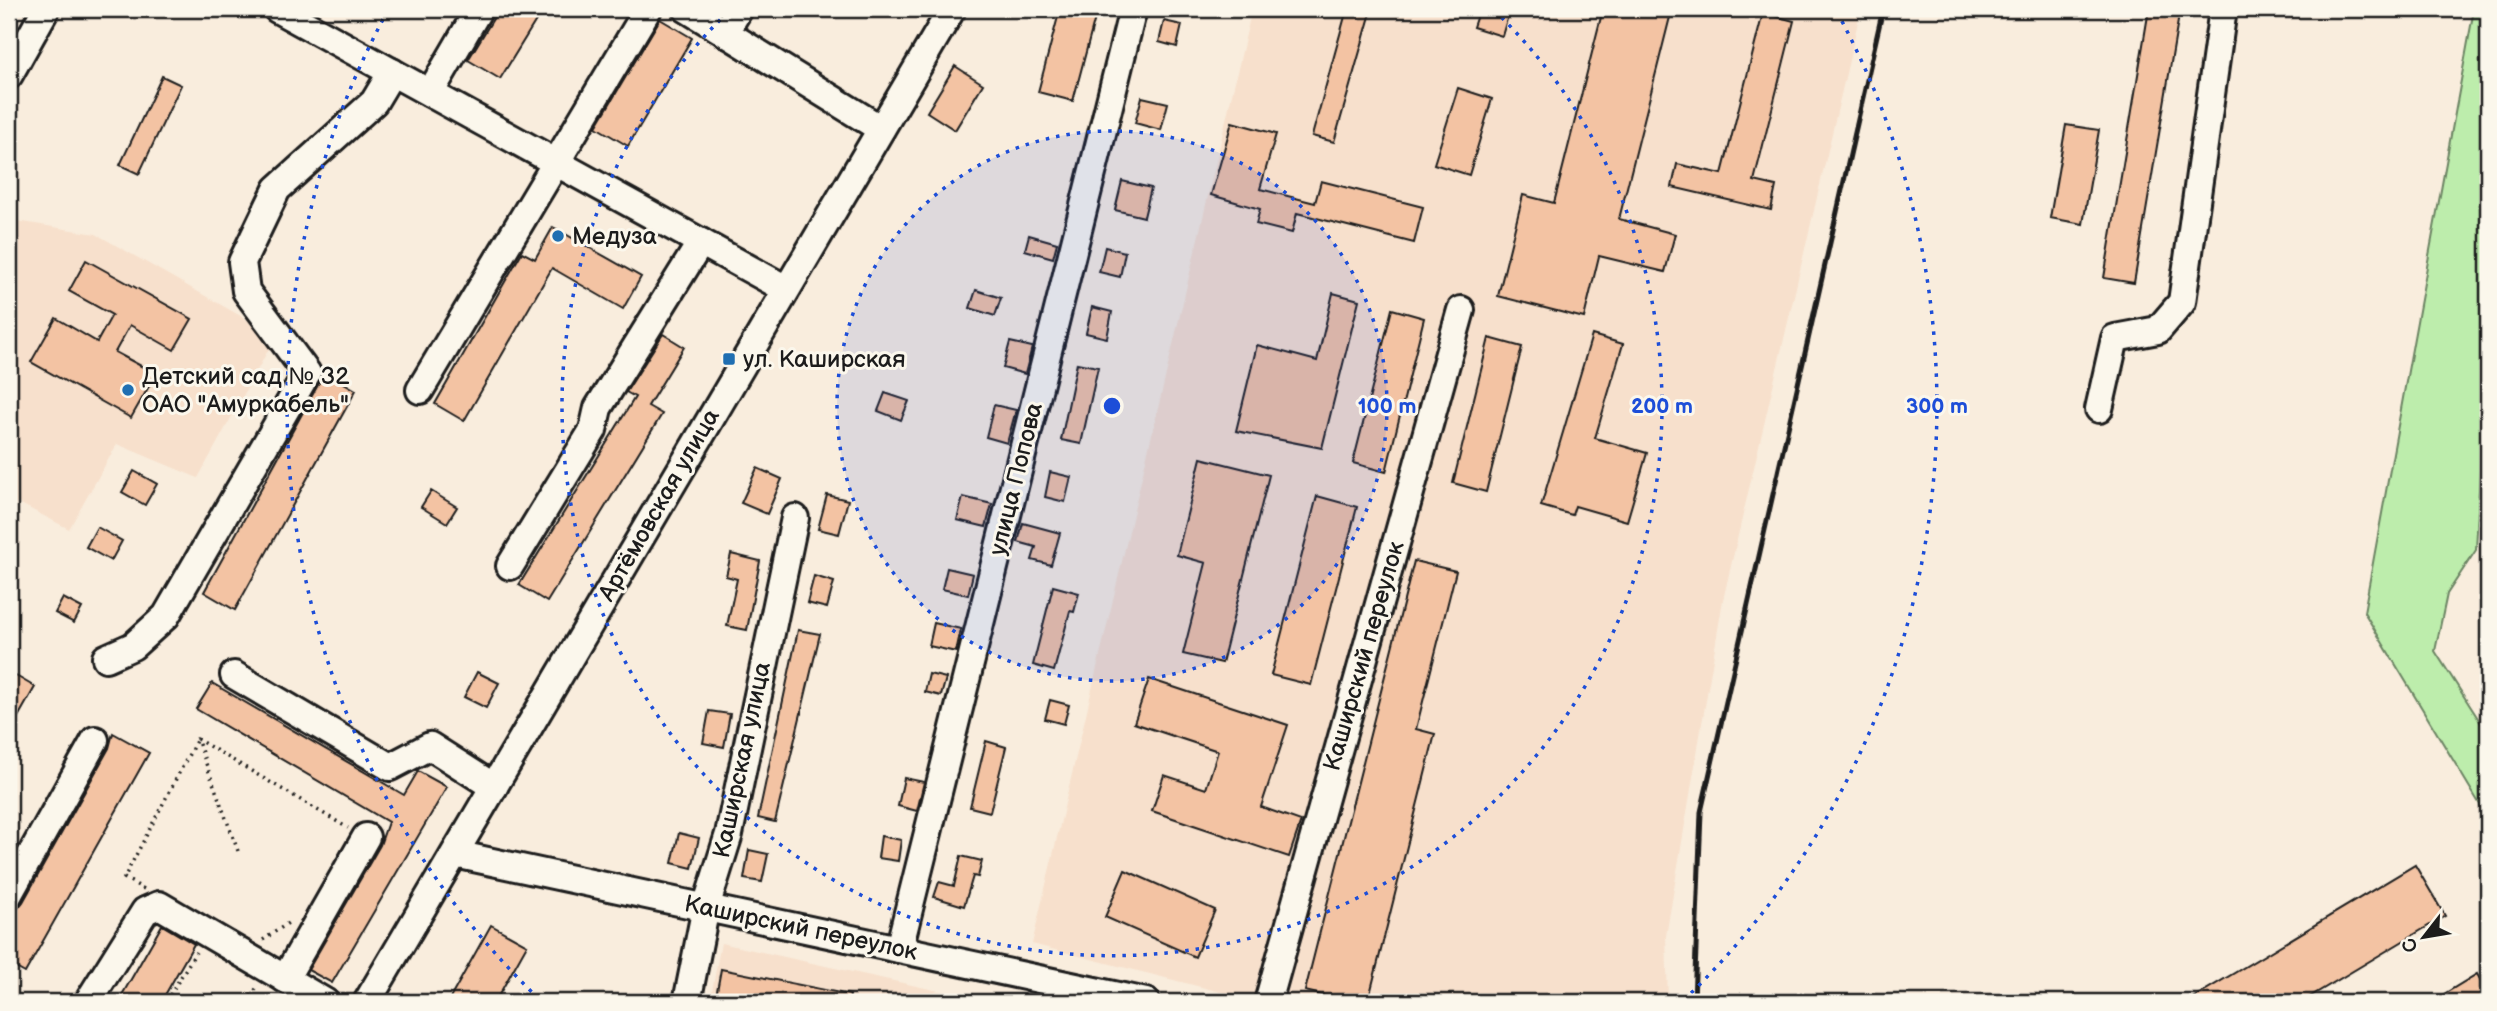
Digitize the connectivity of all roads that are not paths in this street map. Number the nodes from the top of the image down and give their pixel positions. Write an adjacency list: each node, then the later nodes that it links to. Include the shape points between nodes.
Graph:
1 (46, 9): 12 (street)
2 (479, 9): 13 (street)
3 (648, 9): 15 (street)
4 (687, 9): 10 (street)
5 (739, 9): 10 (street)
6 (952, 9): 14 (street, Артёмовская улица)
7 (1133, 9): 31 (street, улица Попова)
8 (2223, 9): 20 (street, via 2182,302 2158,330 2115,338)
9 (291, 12): 11 (street)
10 (725, 32): 14 (street)
11 (392, 72): 13 (street); 23 (street, via 374,102 276,189 242,262 246,291 307,373 166,616 133,646)
12 (9, 75)
13 (430, 93): 15 (street)
14 (881, 129): 17 (street, Артёмовская улица)
15 (556, 162): 16 (street); 19 (street)
16 (701, 242): 17 (street); 22 (street, via 598,408 593,430)
17 (786, 289): 26 (street, Артёмовская улица)
18 (1461, 310): 38 (street, Каширский переулок)
19 (420, 390)
20 (2099, 409)
21 (795, 517): 30 (street, Каширская улица, via 729,834)
22 (510, 566)
23 (106, 659)
24 (234, 675): 26 (street, via 390,767 430,746)
25 (95, 740): 29 (street)
26 (494, 787): 28 (street, Артёмовская улица)
27 (358, 833): 32 (street)
28 (455, 854): 30 (street, Каширский переулок); 35 (street, Артёмовская улица)
29 (9, 894)
30 (706, 907): 31 (street, Каширский переулок); 36 (street, Каширская улица)
31 (899, 949): 37 (street, Каширский переулок)
32 (285, 979): 33 (street, via 159,905 145,911); 34 (street)
33 (88, 1002)
34 (325, 1002)
35 (368, 1002)
36 (687, 1002)
37 (1146, 1002)
38 (1268, 1002)

